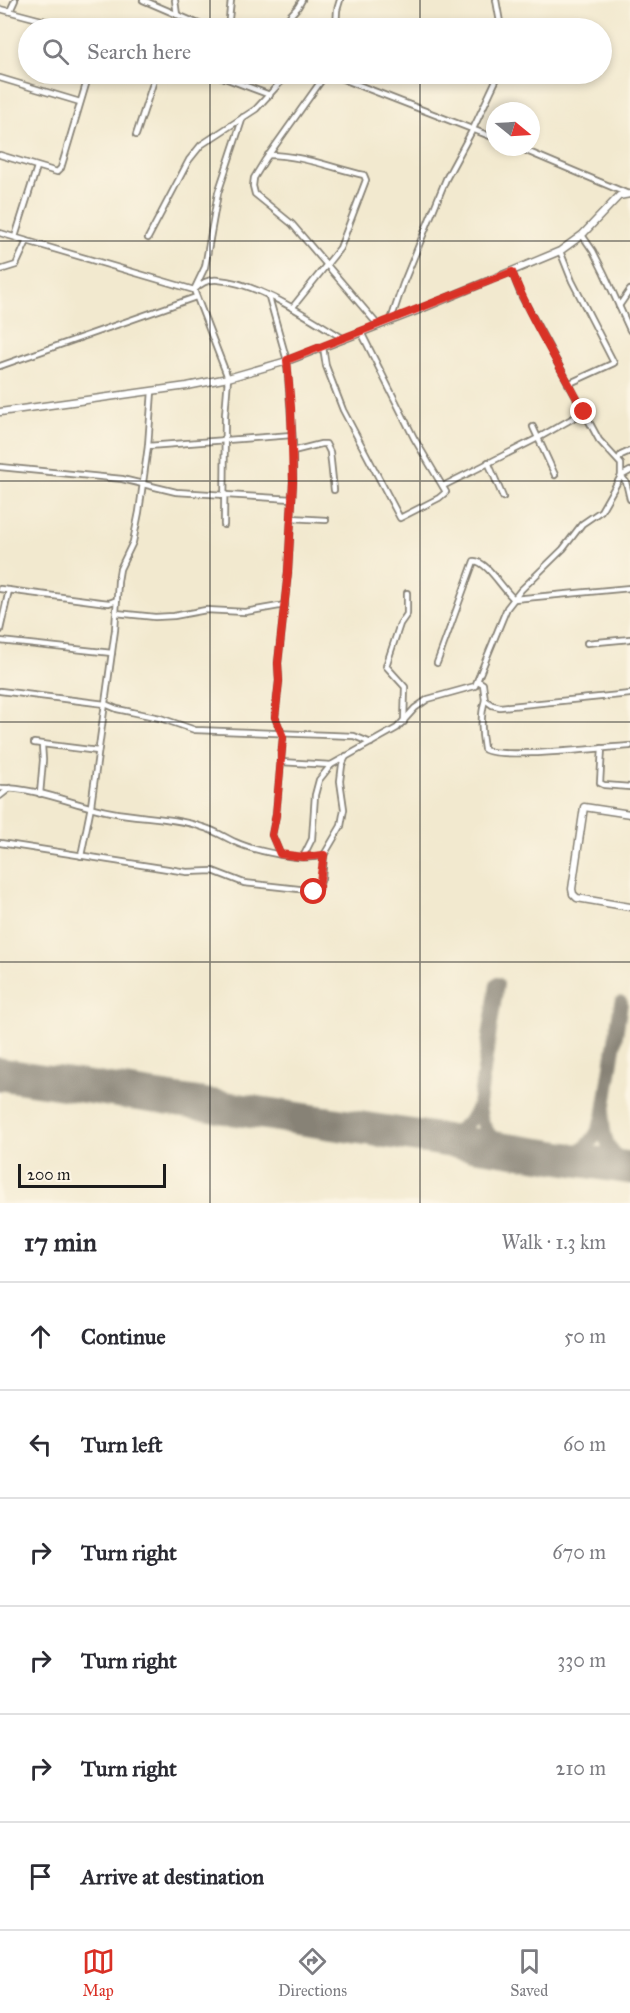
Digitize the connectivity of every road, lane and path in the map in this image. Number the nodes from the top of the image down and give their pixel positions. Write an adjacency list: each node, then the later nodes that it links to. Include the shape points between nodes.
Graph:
1 (15, 0): 9 (street)
2 (143, 0): 10 (street)
3 (175, 0): 10 (street)
4 (231, 0): 13 (street)
5 (302, 0): 14 (street)
6 (340, 0): 15 (street)
7 (496, 0): 16 (street)
8 (0, 9): 9 (street)
9 (10, 11): 11 (street)
10 (177, 15): 12 (street)
11 (36, 18)
12 (184, 18)
13 (229, 18)
14 (288, 18)
15 (337, 18)
16 (499, 18)
17 (0, 78): 18 (street)
18 (18, 83)
19 (20, 84): 28 (street)
20 (86, 84): 28 (street)
21 (153, 84): 32 (street)
22 (241, 84): 27 (street)
23 (279, 84): 27 (street)
24 (323, 84): 34 (street)
25 (357, 84): 30 (street)
26 (493, 84): 30 (street)
27 (270, 95): 29 (street)
28 (80, 102): 36 (street, via 60,168 57,172)
29 (243, 117): 41 (street, via 201,145 189,160); 47 (street, via 218,193 205,267)
30 (473, 129): 31 (street); 53 (street, via 446,179)
31 (486, 134)
32 (136, 135)
33 (0, 155): 36 (street)
34 (268, 155): 44 (street, via 254,178 255,194 292,224); 44 (street, via 364,175 360,202 340,248)
35 (538, 156): 37 (street)
36 (37, 167): 40 (street)
37 (628, 194): 39 (main road, via 613,202)
38 (0, 233): 40 (street)
39 (582, 235): 43 (main road); 51 (street)
40 (15, 237): 42 (street)
41 (148, 238)
42 (27, 241): 45 (street, via 16,265); 47 (street)
43 (560, 251): 46 (main road); 62 (street, via 614,363)
44 (327, 266): 52 (street); 54 (street)
45 (0, 270)
46 (512, 272): 53 (main road); 62 (street)
47 (194, 290): 49 (street); 50 (street, via 218,280 247,286)
48 (630, 290): 51 (street)
49 (196, 297): 60 (street); 61 (street)
50 (269, 297): 52 (street); 59 (street)
51 (619, 306): 55 (street)
52 (292, 308): 57 (street)
53 (391, 320): 54 (main road)
54 (378, 325): 56 (main road)
55 (630, 330)
56 (361, 332): 57 (main road); 80 (street, via 414,438)
57 (344, 339): 58 (main road)
58 (323, 347): 59 (main road); 80 (street, via 340,402 400,519 444,495)
59 (287, 360): 61 (main road); 67 (street)
60 (0, 366)
61 (228, 378): 63 (main road); 69 (street)
62 (568, 384): 64 (street)
63 (152, 391): 65 (main road); 70 (street)
64 (584, 412): 68 (street); 73 (street, via 598,440)
65 (1, 413)
66 (533, 427): 68 (street)
67 (292, 435): 69 (street); 71 (street)
68 (538, 438): 74 (street); 77 (street)
69 (225, 440): 70 (street); 82 (street)
70 (148, 446): 79 (street)
71 (293, 451): 81 (street, via 326,444); 84 (street)
72 (630, 451): 73 (street)
73 (618, 460): 78 (street)
74 (488, 462): 80 (street); 83 (street)
75 (0, 467): 79 (street)
76 (630, 471): 78 (street)
77 (555, 475)
78 (621, 476): 85 (street); 93 (street, via 600,511 582,524)
79 (143, 483): 82 (street, via 176,492); 94 (street, via 133,542 120,569)
80 (443, 486)
81 (334, 490)
82 (225, 494): 84 (street); 88 (street)
83 (503, 497)
84 (292, 499): 86 (street)
85 (630, 499)
86 (291, 518): 87 (street); 95 (street)
87 (326, 520)
88 (224, 525)
89 (630, 588): 93 (street)
90 (0, 589): 91 (street)
91 (9, 590): 94 (street, via 109,603); 97 (street)
92 (407, 593): 108 (street, via 406,614 386,666 405,687)
93 (514, 599): 102 (street, via 485,566 474,561); 103 (street, via 501,620)
94 (117, 600): 96 (street)
95 (285, 605): 96 (street, via 245,612 206,610 155,617); 109 (street, via 275,710)
96 (116, 613): 101 (street)
97 (0, 630)
98 (630, 639): 100 (street)
99 (0, 641): 101 (street)
100 (587, 643)
101 (112, 653): 107 (street)
102 (437, 663)
103 (478, 681): 106 (street, via 483,684); 108 (street, via 472,688 428,699)
104 (0, 691): 107 (street)
105 (630, 694): 106 (street, via 500,707)
106 (485, 700): 114 (street, via 481,734 487,752 528,754)
107 (105, 704): 109 (street, via 195,730); 115 (street)
108 (404, 722): 110 (street)
109 (281, 733): 110 (street, via 354,736); 117 (street)
110 (371, 742): 116 (street)
111 (34, 744): 112 (street)
112 (42, 745): 115 (street); 122 (street)
113 (630, 746): 114 (street)
114 (602, 748): 119 (street, via 600,783)
115 (98, 751): 124 (street)
116 (346, 756): 118 (street); 128 (street, via 340,781 344,809 341,826)
117 (281, 762): 118 (street); 127 (street, via 272,835)
118 (331, 765): 130 (street, via 319,780 312,839)
119 (630, 787)
120 (0, 788): 121 (street)
121 (10, 788): 122 (street); 123 (street)
122 (40, 794): 124 (street)
123 (0, 796)
124 (91, 806): 127 (street, via 202,827 250,848); 129 (street)
125 (630, 814): 131 (main road, via 584,807 573,894)
126 (0, 843): 129 (street)
127 (280, 854): 130 (street)
128 (324, 855): 129 (street, via 319,887 314,892 244,884 213,871 187,872); 130 (street)
129 (81, 856)
130 (303, 857)
131 (630, 907)

